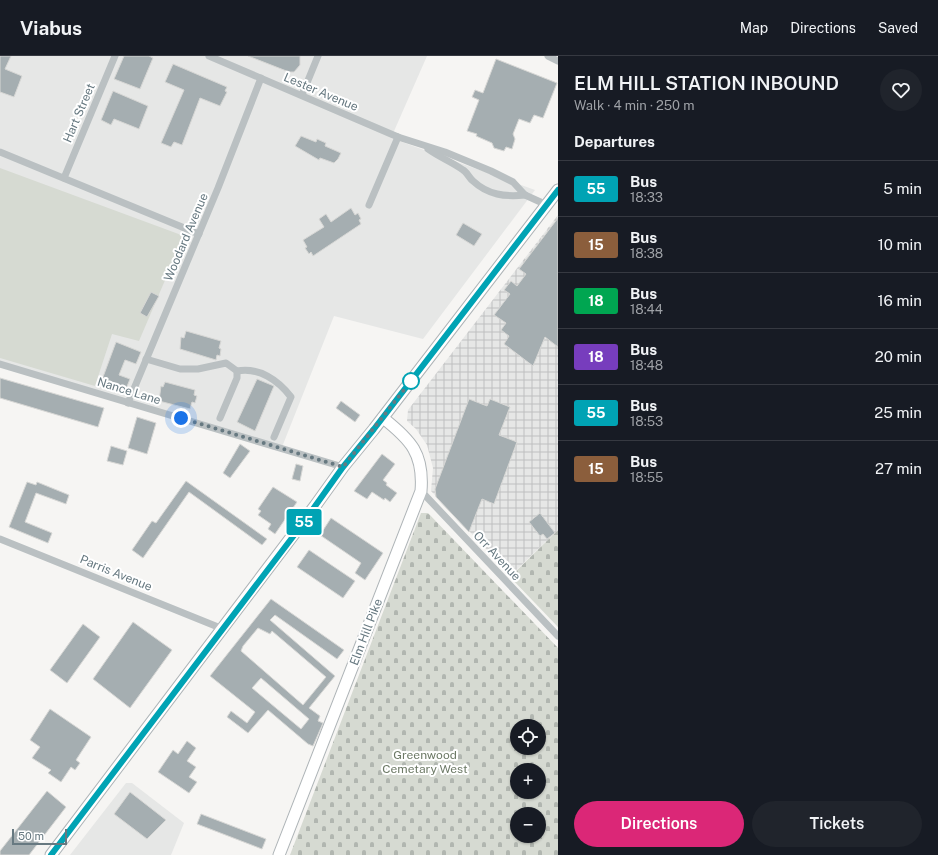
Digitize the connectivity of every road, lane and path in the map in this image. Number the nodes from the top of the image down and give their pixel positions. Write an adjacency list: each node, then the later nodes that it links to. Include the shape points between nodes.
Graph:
1 (115, 56): 13 (street, Hart Street)
2 (209, 56): 6 (street, Lester Avenue)
3 (318, 56): 7 (street)
4 (548, 56): 5 (street)
5 (558, 61)
6 (261, 78): 7 (street, Lester Avenue); 18 (street, Woodard Avenue)
7 (302, 96): 8 (street, Lester Avenue)
8 (398, 137): 9 (street, Lester Avenue); 16 (street)
9 (425, 147): 11 (street, Lester Avenue); 12 (street, Lester Avenue)
10 (0, 152): 13 (street)
11 (468, 162): 12 (street); 15 (street, Lester Avenue, via 509,179)
12 (464, 170): 15 (street, Lester Avenue, via 474,182 491,193 508,197)
13 (64, 178): 18 (street)
14 (558, 190): 17 (main road)
15 (525, 195): 17 (street, Lester Avenue)
16 (369, 205)
17 (547, 205): 24 (main road)
18 (199, 234): 19 (street, Woodard Avenue)
19 (146, 359): 21 (street, via 180,369 198,370 226,363); 22 (street, Woodard Avenue)
20 (0, 364): 22 (street, Nance Lane)
21 (237, 371): 23 (street, via 237,378); 25 (street, via 246,370 265,375 276,381 291,397)
22 (128, 403): 26 (street, Nance Lane)
23 (220, 418)
24 (383, 418): 26 (main road); 27 (main road, Elm Hill Pike, via 403,434 417,452 421,465)
25 (274, 437)
26 (343, 467): 29 (main road)
27 (421, 491): 30 (street, Orr Avenue); 32 (main road, Elm Hill Pike)
28 (0, 539): 29 (street, Parris Avenue)
29 (223, 629): 31 (main road)
30 (558, 636)
31 (51, 855)
32 (279, 855)

